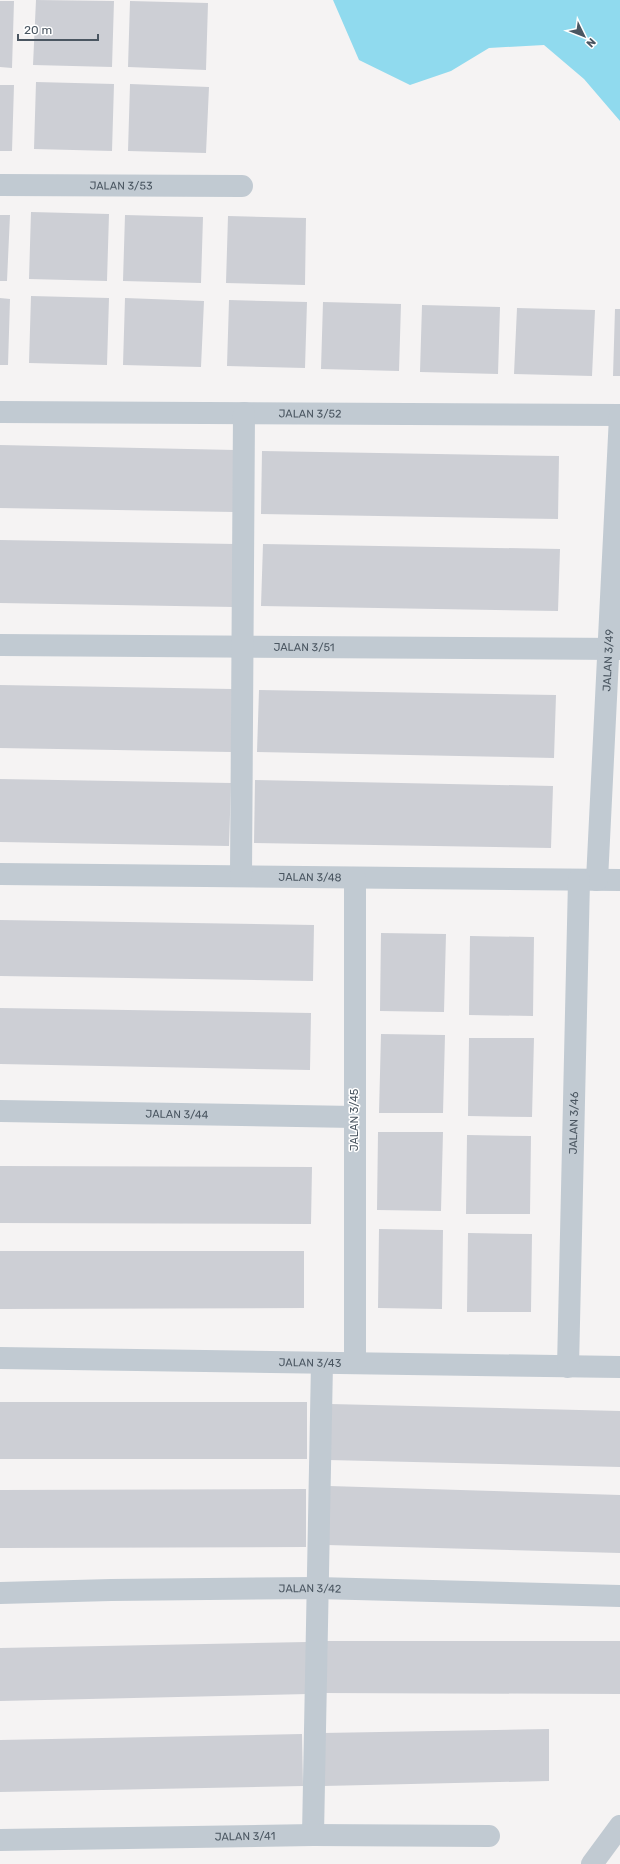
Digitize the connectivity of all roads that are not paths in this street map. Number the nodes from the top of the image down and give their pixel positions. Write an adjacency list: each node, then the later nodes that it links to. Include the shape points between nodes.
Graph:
1 (0, 185): 2 (street, JALAN 3/53)
2 (242, 186)
3 (0, 412): 4 (street, JALAN 3/52)
4 (244, 413): 5 (street, JALAN 3/52); 7 (street)
5 (620, 416): 8 (street, JALAN 3/49)
6 (0, 646): 7 (street, JALAN 3/51)
7 (242, 647): 8 (street, JALAN 3/51); 10 (street)
8 (614, 649): 12 (street, JALAN 3/49)
9 (0, 874): 10 (street, JALAN 3/48)
10 (241, 876): 11 (street, JALAN 3/48)
11 (355, 878): 12 (street, JALAN 3/48); 15 (street, JALAN 3/45)
12 (588, 880): 13 (street, JALAN 3/48); 19 (street, JALAN 3/46)
13 (620, 880)
14 (0, 1111): 15 (street, JALAN 3/44)
15 (354, 1117): 18 (street, JALAN 3/45)
16 (0, 1358): 17 (street, JALAN 3/43)
17 (322, 1363): 18 (street, JALAN 3/43); 21 (street)
18 (355, 1363): 19 (street, JALAN 3/43)
19 (568, 1367): 20 (street, JALAN 3/43)
20 (620, 1367)
21 (317, 1588): 22 (street, JALAN 3/42); 23 (street, JALAN 3/42); 25 (street)
22 (0, 1593)
23 (620, 1596)
24 (620, 1826): 28 (street)
25 (313, 1835): 26 (street, JALAN 3/41); 27 (street, JALAN 3/41)
26 (489, 1836)
27 (0, 1840)
28 (592, 1864)

